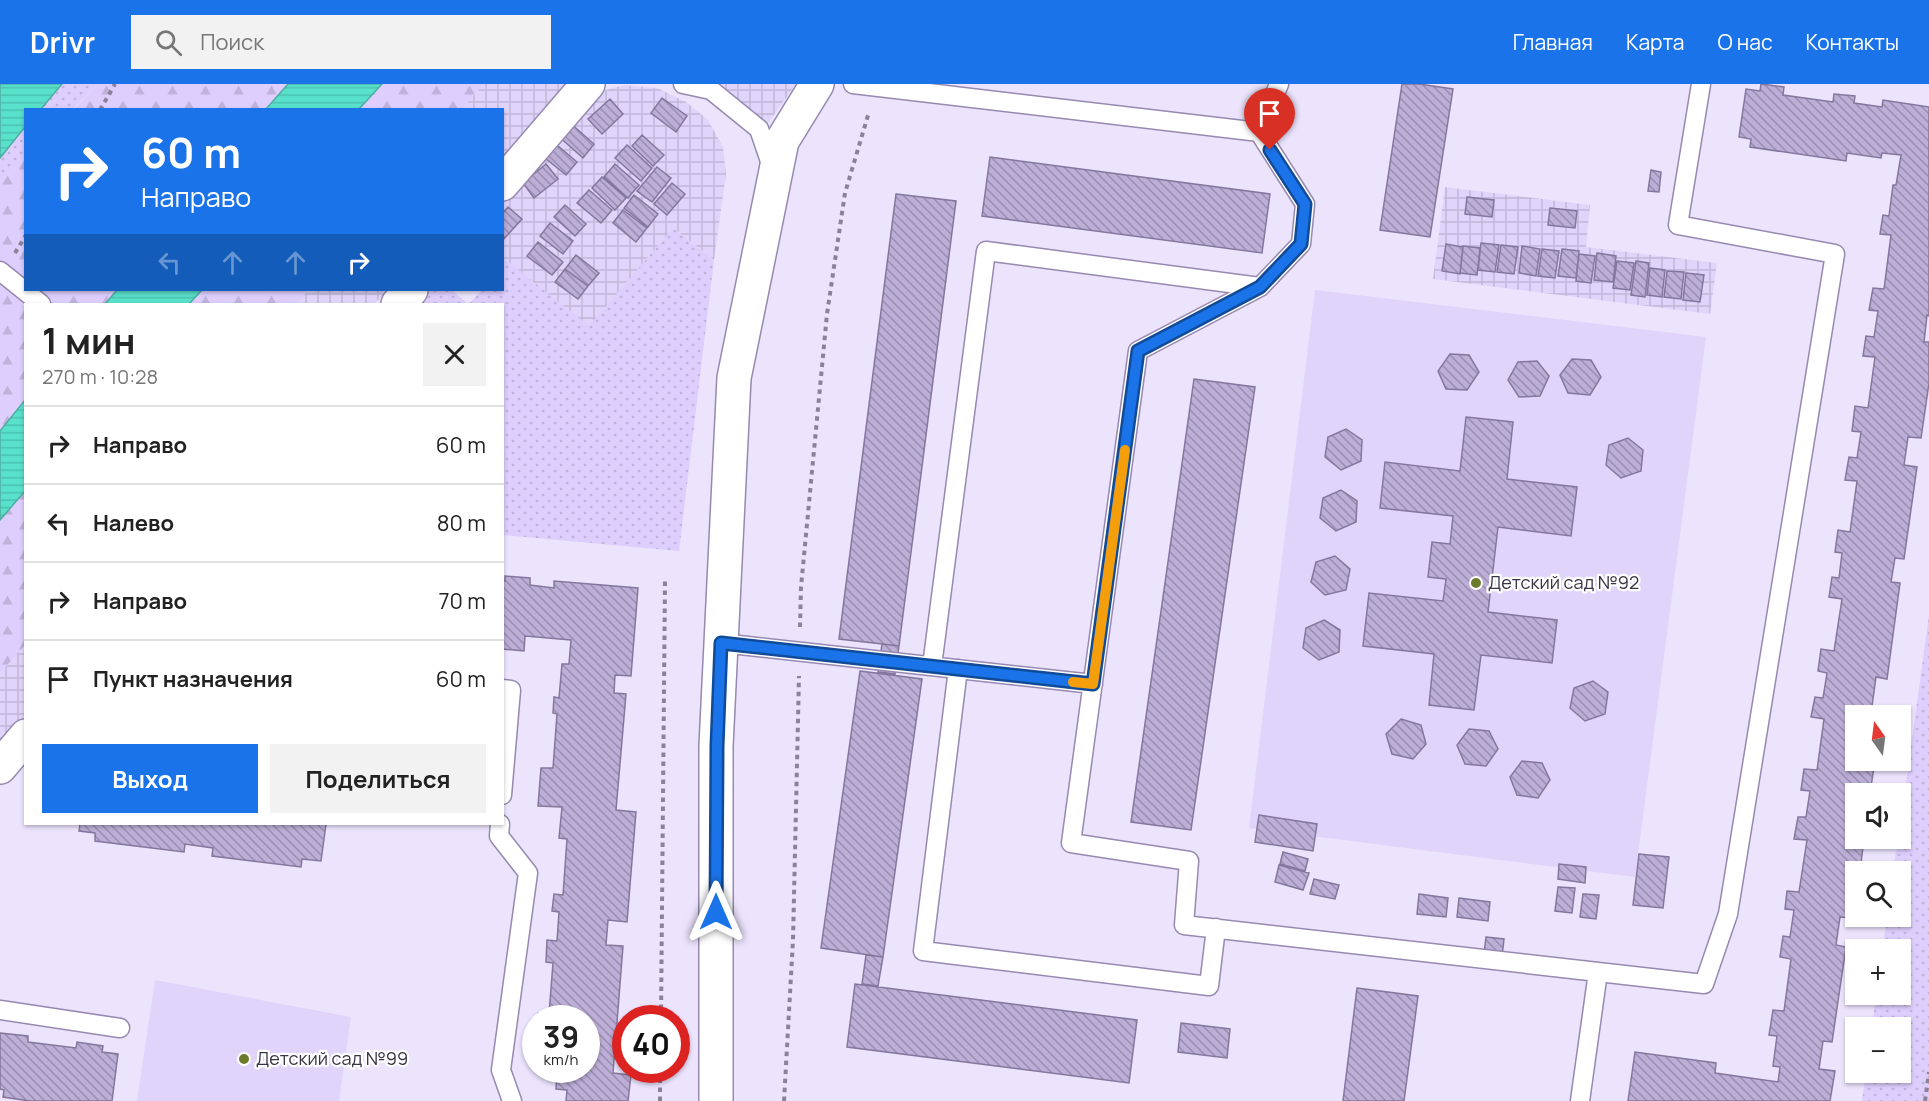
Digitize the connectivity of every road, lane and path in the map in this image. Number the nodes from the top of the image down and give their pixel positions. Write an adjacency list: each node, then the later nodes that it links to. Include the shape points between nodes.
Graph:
1 (115, 84): 9 (path)
2 (588, 84): 12 (street)
3 (683, 84): 11 (lane, via 711,90 759,129)
4 (817, 84): 11 (street, via 782,141)
5 (853, 84): 8 (lane)
6 (1279, 84): 10 (lane)
7 (1701, 84): 30 (lane, via 1678,225 1835,254 1728,914 1704,984)
8 (885, 88): 10 (lane); 22 (path, via 870,111 845,193 825,338 801,587)
9 (101, 108)
10 (1259, 132): 14 (lane, via 1305,204 1301,244)
11 (775, 177): 21 (street, via 734,378)
12 (504, 182)
13 (0, 271): 15 (lane)
14 (1260, 287): 23 (lane, via 986,251); 25 (lane, via 1138,351)
15 (24, 290)
16 (25, 291): 18 (lane)
17 (410, 291): 19 (street)
18 (40, 303)
19 (399, 303)
20 (665, 579): 31 (path)
21 (721, 643): 22 (lane); 38 (street, via 716,758)
22 (800, 652): 23 (lane); 39 (path, via 793,940)
23 (932, 666): 24 (lane)
24 (958, 669): 25 (lane); 29 (lane, via 923,951 1209,986)
25 (1093, 684): 29 (lane, via 1071,843 1189,861 1184,925)
26 (504, 689): 27 (lane, via 511,690)
27 (504, 772)
28 (500, 825): 36 (lane, via 499,836 528,873 501,1070)
29 (1216, 928): 30 (lane)
30 (1598, 972): 40 (lane)
31 (661, 1005)
32 (0, 1010): 33 (lane)
33 (120, 1028)
34 (1929, 1072): 41 (path)
35 (660, 1083): 37 (path)
36 (512, 1101)
37 (660, 1101)
38 (716, 1101)
39 (784, 1101)
40 (1580, 1101)
41 (1925, 1101)

